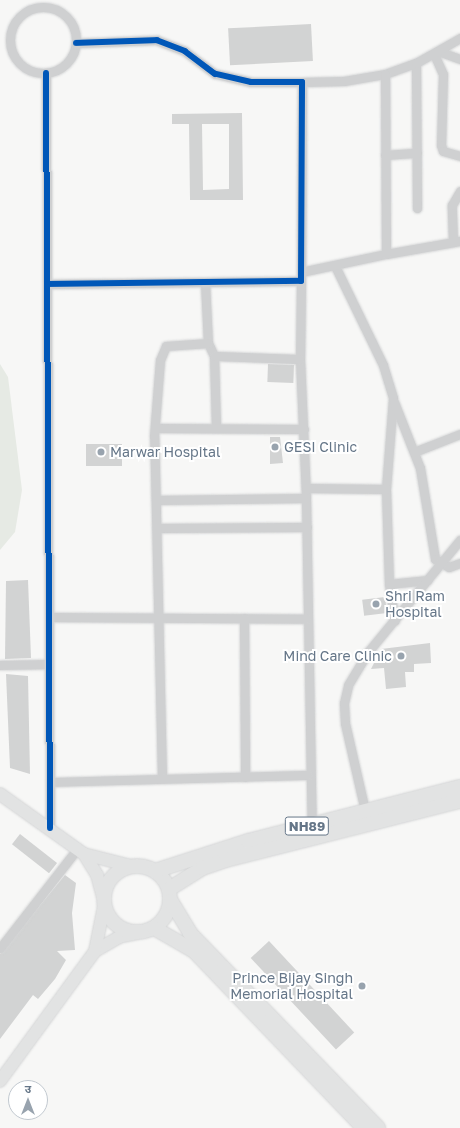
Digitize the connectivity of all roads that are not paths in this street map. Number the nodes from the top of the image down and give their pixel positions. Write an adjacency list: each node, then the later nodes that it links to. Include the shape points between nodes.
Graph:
1 (45, 4): 4 (street, via 19,18 12,30); 5 (street, via 70,22)
2 (460, 38): 6 (street)
3 (0, 43): 4 (street)
4 (10, 43): 9 (street, via 19,63 32,71)
5 (76, 43): 9 (street, via 66,63); 11 (street, via 157,40 185,51 215,74 251,82)
6 (436, 52): 7 (street); 8 (street); 14 (street, via 443,74 440,145 443,151)
7 (460, 59)
8 (416, 63): 10 (street); 12 (street)
9 (46, 73): 22 (street)
10 (385, 74): 11 (street, via 344,81); 13 (street)
11 (302, 82): 20 (street)
12 (417, 153): 13 (street); 16 (street)
13 (385, 155): 18 (street)
14 (460, 156)
15 (460, 191): 17 (street, via 452,205)
16 (417, 208)
17 (457, 241): 18 (street)
18 (386, 254): 19 (street)
19 (335, 266): 20 (street); 26 (street, via 383,365)
20 (301, 276): 21 (street); 25 (street)
21 (205, 282): 22 (street); 23 (street)
22 (47, 284): 43 (street)
23 (208, 343): 24 (street); 28 (street, via 166,346 162,352)
24 (214, 356): 25 (street); 27 (street)
25 (300, 359): 29 (street)
26 (393, 398): 31 (street); 32 (street)
27 (216, 427): 28 (street); 29 (street)
28 (155, 428): 34 (street)
29 (304, 429): 33 (street)
30 (460, 434): 31 (street)
31 (414, 452): 39 (street, via 426,496 432,551)
32 (386, 489): 33 (street); 41 (street)
33 (306, 493): 34 (street); 35 (street)
34 (156, 500): 36 (street)
35 (307, 527): 36 (street); 45 (street)
36 (156, 528): 42 (street)
37 (460, 540): 39 (street)
38 (460, 564): 39 (street)
39 (440, 565): 40 (street)
40 (428, 580): 41 (street); 46 (street)
41 (389, 584): 46 (street)
42 (160, 616): 43 (street); 44 (street); 51 (street)
43 (49, 617): 47 (street)
44 (244, 618): 45 (street); 50 (street)
45 (306, 619): 49 (street)
46 (395, 621): 56 (street, via 348,685 344,703)
47 (50, 664): 48 (street); 52 (street)
48 (0, 665)
49 (308, 775): 50 (street); 59 (street)
50 (245, 776): 51 (street)
51 (162, 778): 52 (street)
52 (50, 782): 58 (street)
53 (460, 787): 56 (main road, NH89)
54 (0, 794): 58 (street)
55 (460, 801): 57 (main road, NH89)
56 (365, 811): 57 (street); 59 (main road, NH89)
57 (369, 824): 59 (main road, NH89)
58 (50, 828): 60 (street)
59 (312, 831): 62 (main road, NH89); 63 (main road, NH89, via 203,868)
60 (80, 852): 61 (street); 64 (street, via 97,876); 66 (street)
61 (131, 866): 62 (main road, NH89); 64 (main road, via 112,877)
62 (155, 871): 63 (main road)
63 (170, 895): 65 (main road, via 168,912); 70 (main road, via 190,933)
64 (104, 902): 65 (main road, via 118,926); 67 (street)
65 (148, 930): 67 (street, via 119,937); 69 (main road, via 194,951)
66 (0, 948)
67 (95, 951): 68 (street)
68 (0, 1081)
69 (364, 1128)
70 (378, 1128)

